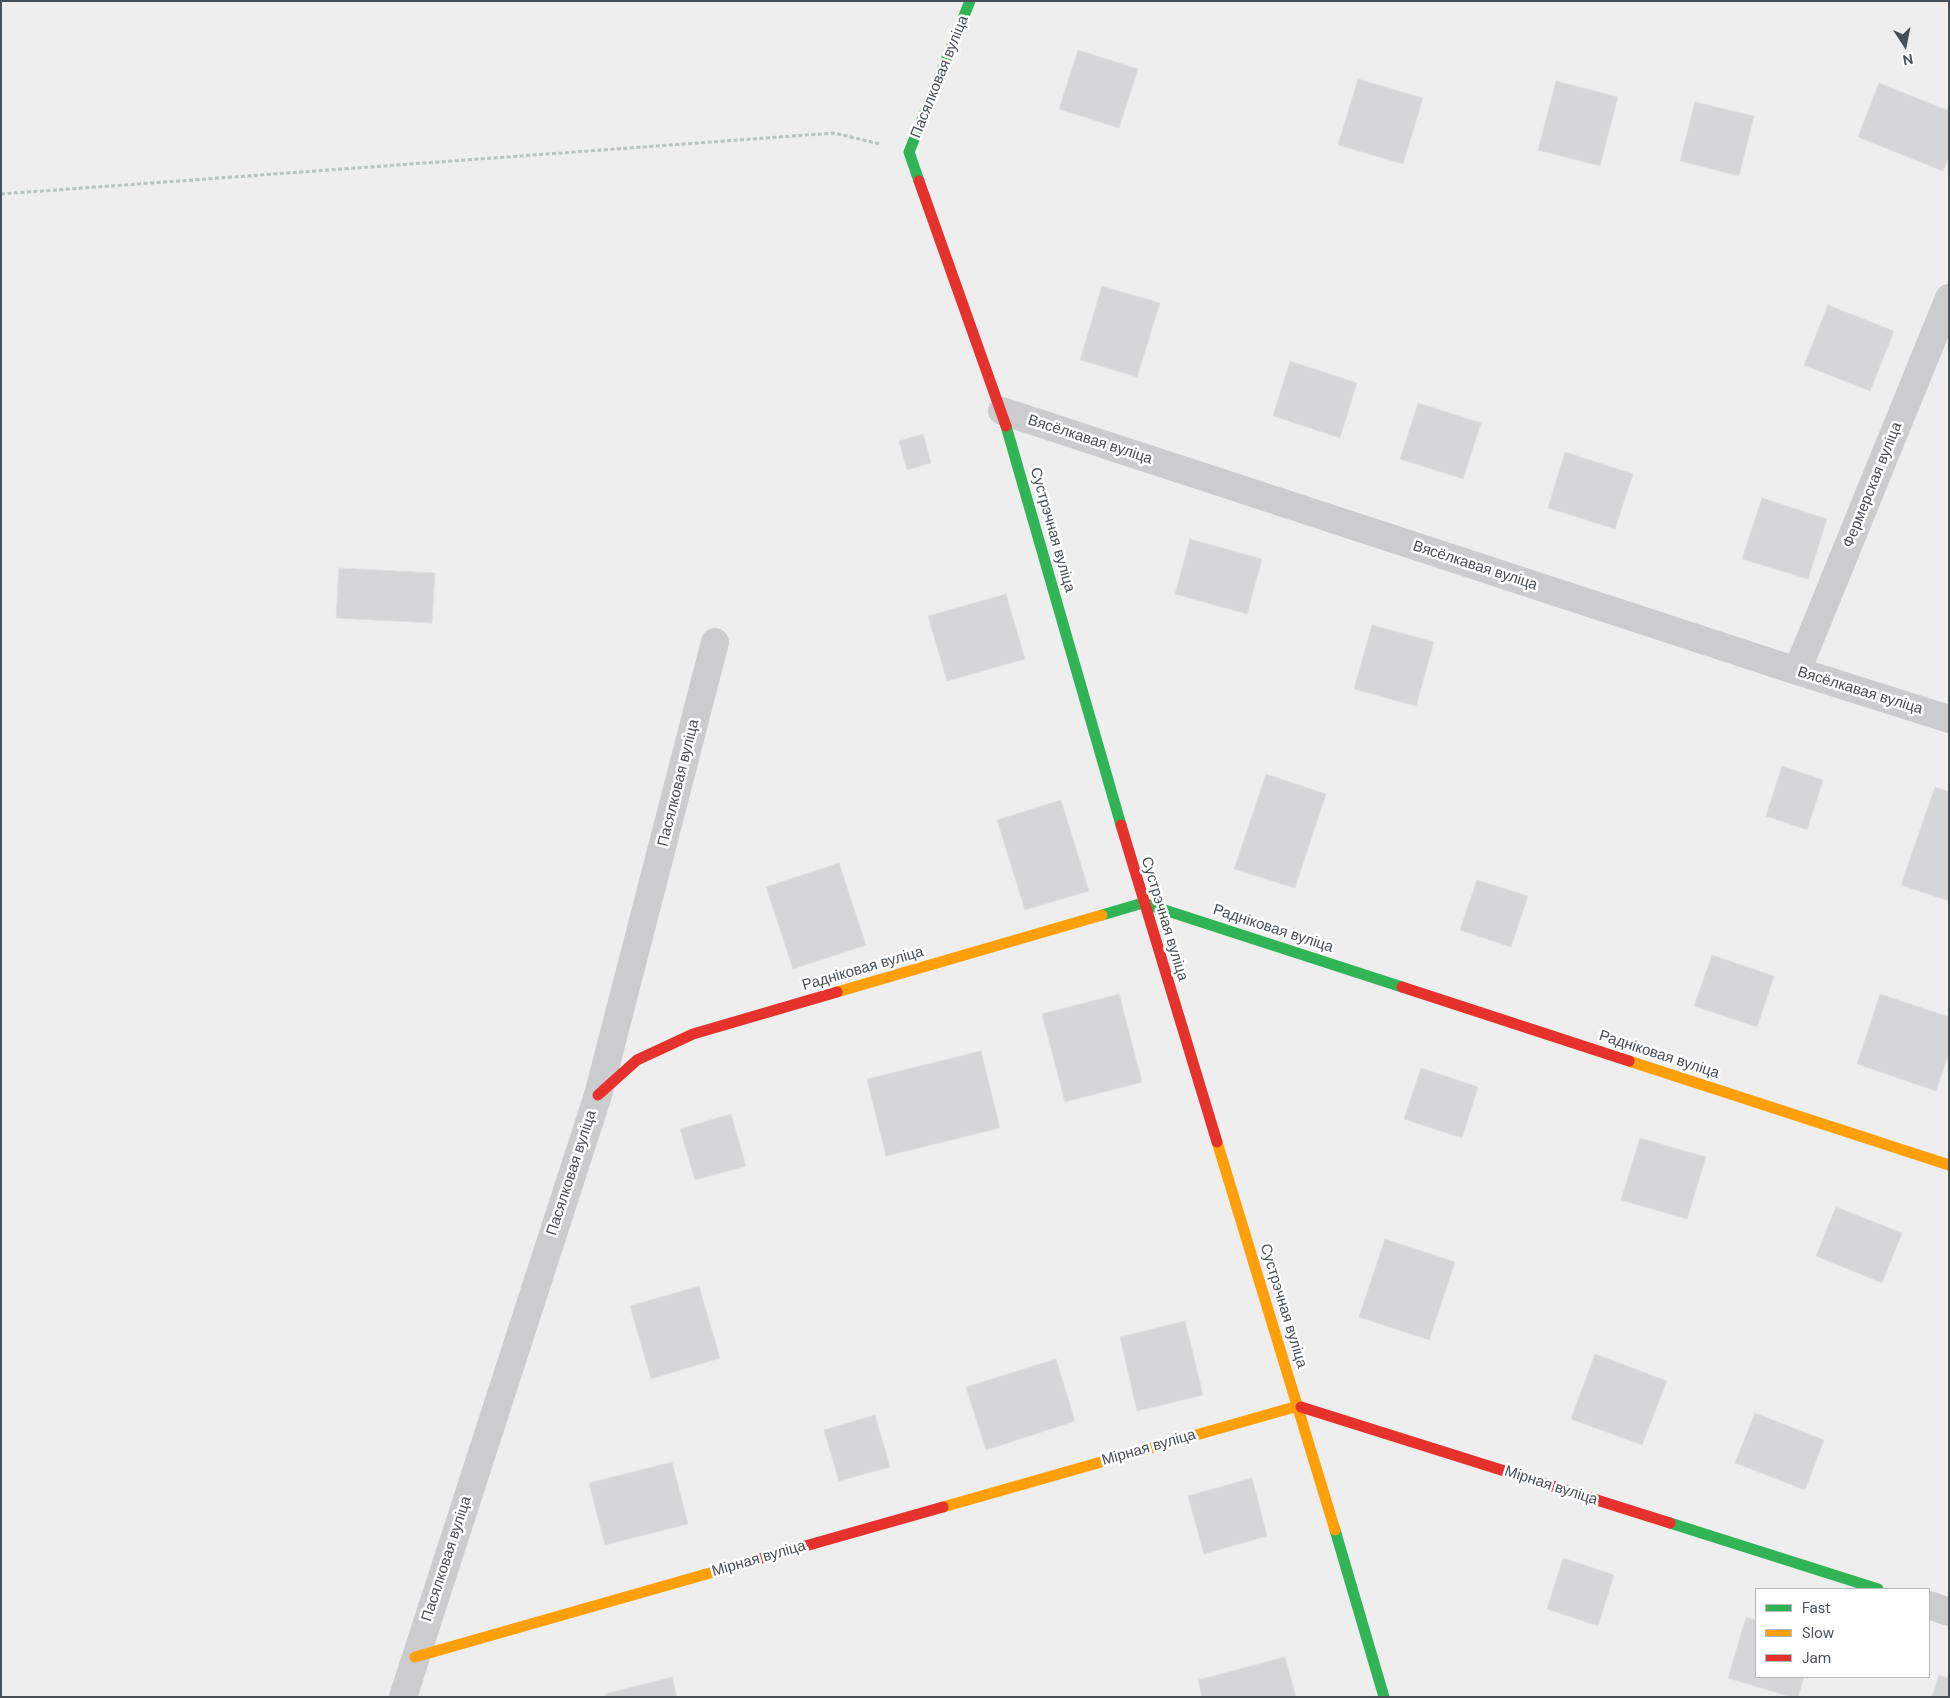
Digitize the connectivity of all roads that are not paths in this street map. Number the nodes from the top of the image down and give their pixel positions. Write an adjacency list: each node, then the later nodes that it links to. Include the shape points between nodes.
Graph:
1 (970, 1): 2 (street, Пасялковая вуліца)
2 (909, 152): 4 (street, Сустрэчная вуліца)
3 (1949, 298): 6 (street, Фермерская вуліца)
4 (1002, 411): 6 (street, Вясёлкавая вуліца); 8 (street, Сустрэчная вуліца)
5 (715, 642): 9 (street, Пасялковая вуліца)
6 (1797, 671): 7 (street, Вясёлкавая вуліца)
7 (1949, 719)
8 (1143, 903): 9 (street, Радніковая вуліца, via 693,1034 637,1060); 10 (street, Радніковая вуліца); 11 (street, Сустрэчная вуліца)
9 (598, 1095): 15 (street, Пасялковая вуліца)
10 (1949, 1165)
11 (1298, 1406): 12 (street, Мірная вуліца); 15 (street, Мірная вуліца); 17 (street, Сустрэчная вуліца)
12 (1875, 1588)
13 (1930, 1605): 14 (street)
14 (1949, 1612)
15 (415, 1657): 16 (street, Пасялковая вуліца)
16 (403, 1697)
17 (1384, 1697)

